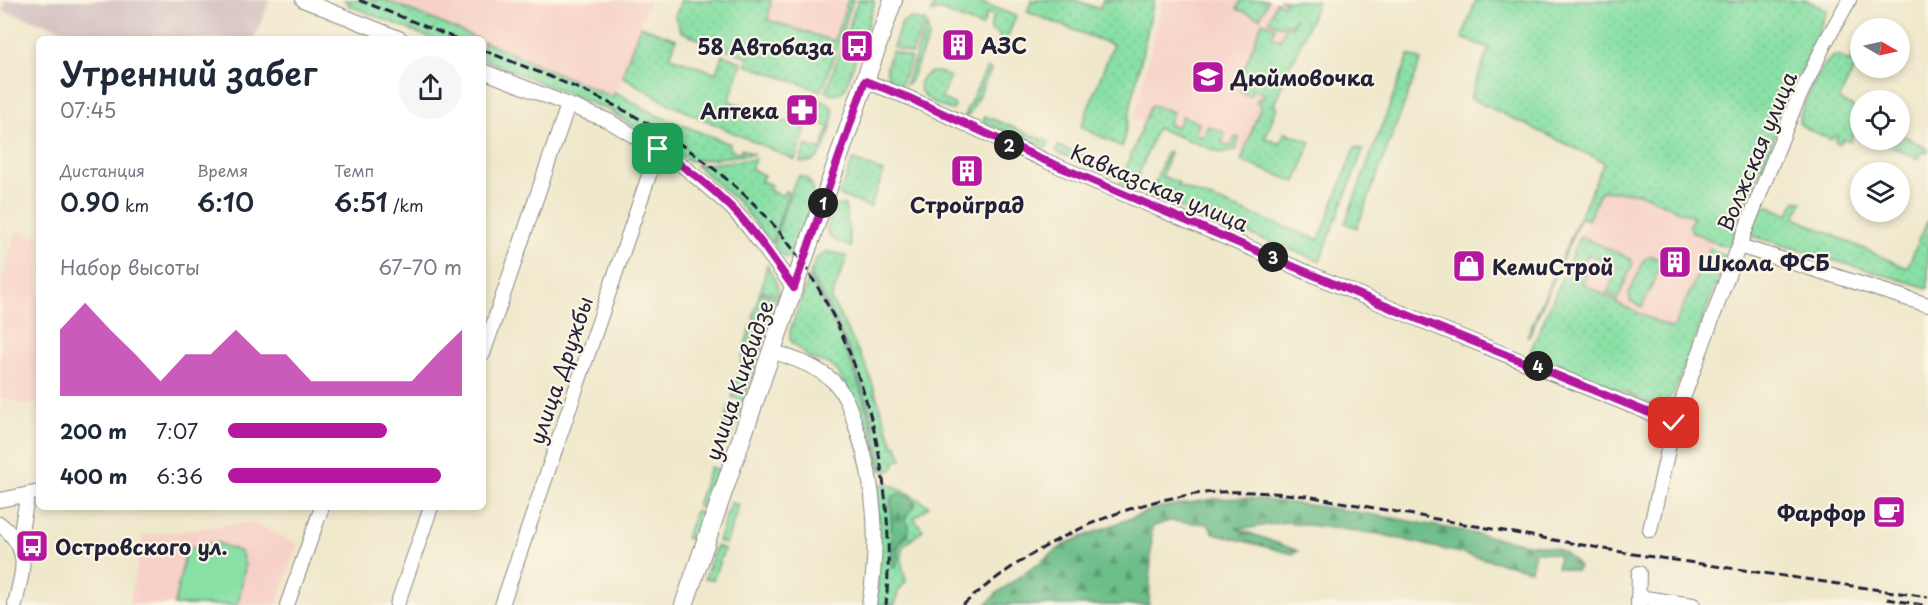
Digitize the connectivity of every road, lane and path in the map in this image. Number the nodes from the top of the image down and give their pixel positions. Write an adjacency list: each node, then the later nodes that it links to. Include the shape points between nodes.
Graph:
1 (303, 0): 4 (street)
2 (892, 0): 6 (main road, улица Киквидзе)
3 (1849, 0): 9 (street, Волжская улица, via 1794,108)
4 (393, 36)
5 (486, 72): 7 (street)
6 (865, 81): 10 (main road, улица Киквидзе); 14 (street, Кавказская улица, via 1393,309)
7 (568, 105): 8 (street, via 609,121); 12 (street)
8 (658, 149): 10 (street, via 732,208); 27 (street, улица Дружбы)
9 (1739, 246): 11 (street); 14 (street, Волжская улица)
10 (794, 288): 13 (main road, улица Киквидзе)
11 (1928, 306)
12 (486, 345)
13 (772, 351): 28 (main road, улица Киквидзе); 29 (street, via 825,375 840,389 849,406 870,476 873,501 874,563)
14 (1674, 423): 20 (street, Волжская улица)
15 (33, 493): 16 (street); 21 (street, via 22,525)
16 (0, 500)
17 (321, 510): 25 (street)
18 (430, 510): 26 (street)
19 (0, 524): 21 (street)
20 (1650, 530)
21 (21, 547): 24 (street, via 23,559)
22 (1639, 573): 23 (street)
23 (1638, 601): 30 (street)
24 (15, 605)
25 (287, 605)
26 (397, 605)
27 (502, 605)
28 (684, 605)
29 (869, 605)
30 (1693, 605)

